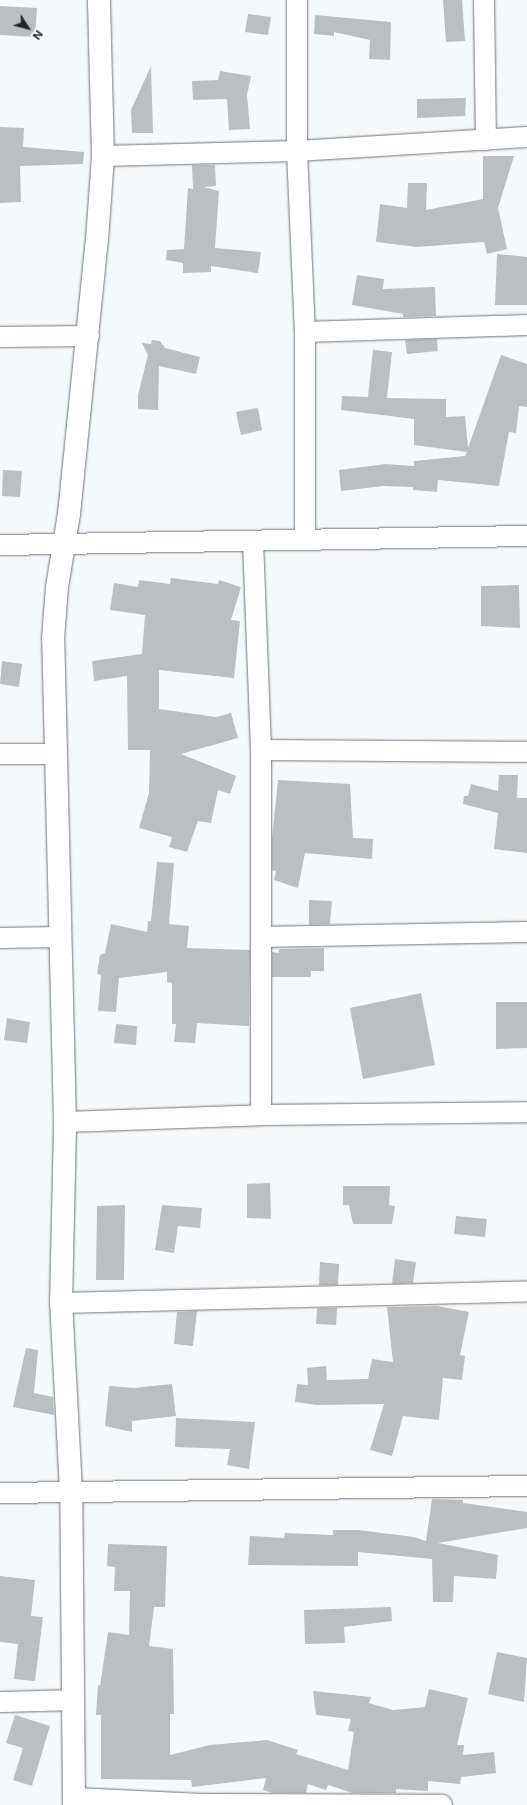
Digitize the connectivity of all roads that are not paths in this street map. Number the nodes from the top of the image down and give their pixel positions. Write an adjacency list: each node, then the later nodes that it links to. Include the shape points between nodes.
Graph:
1 (99, 0): 7 (street)
2 (297, 0): 6 (street)
3 (484, 0): 5 (street)
4 (527, 137): 5 (street)
5 (486, 140): 6 (street)
6 (298, 151): 7 (street); 9 (street)
7 (103, 156): 10 (street)
8 (527, 325): 9 (street)
9 (305, 332): 13 (street)
10 (89, 336): 11 (street); 16 (street)
11 (0, 337)
12 (527, 536): 13 (street)
13 (305, 540): 14 (street)
14 (253, 541): 16 (street); 17 (street)
15 (0, 544): 16 (street)
16 (64, 544): 20 (street, via 57,587 53,639)
17 (260, 750): 18 (street); 23 (street)
18 (527, 752)
19 (0, 754): 20 (street)
20 (54, 754): 22 (street)
21 (527, 932): 23 (street)
22 (60, 937): 24 (street); 27 (street)
23 (261, 937): 26 (street)
24 (0, 938)
25 (527, 1112): 26 (street)
26 (261, 1115): 27 (street)
27 (65, 1122): 29 (street)
28 (527, 1292): 29 (street)
29 (61, 1303): 31 (street)
30 (527, 1486): 31 (street)
31 (71, 1491): 32 (street); 33 (street)
32 (0, 1493)
33 (73, 1700): 34 (street); 35 (street)
34 (0, 1702)
35 (74, 1802): 36 (street)
36 (442, 1805)

